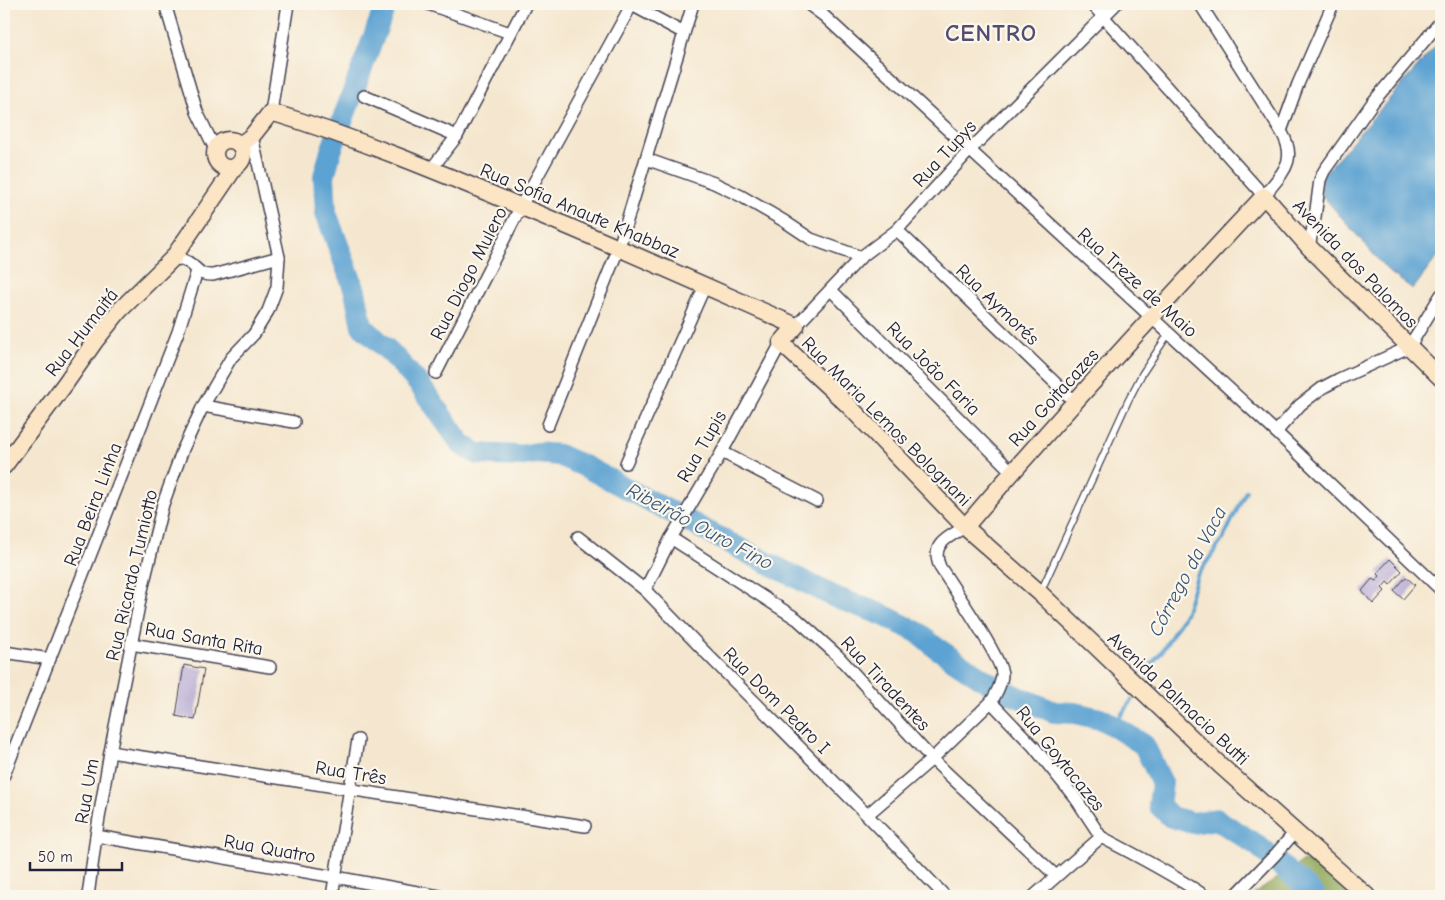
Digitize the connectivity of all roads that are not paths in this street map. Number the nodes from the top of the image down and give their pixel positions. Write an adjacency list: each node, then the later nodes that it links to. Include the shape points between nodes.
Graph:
1 (165, 4): 22 (street, via 197,112)
2 (288, 4): 17 (street)
3 (428, 4): 14 (street)
4 (526, 4): 14 (street)
5 (631, 4): 15 (street); 28 (street, Rua Diogo Mulero)
6 (693, 4): 15 (street)
7 (808, 4): 21 (street, Rua Treze de Maio)
8 (1092, 4): 12 (street)
9 (1116, 4): 12 (street, Rua Tupys)
10 (1200, 4): 18 (street)
11 (1333, 4): 18 (street)
12 (1103, 16): 21 (street, Rua Tupys); 26 (street)
13 (1441, 21): 30 (street, via 1374,102 1324,171)
14 (510, 33): 19 (street)
15 (684, 33): 23 (street)
16 (364, 96): 19 (street)
17 (271, 112): 20 (street); 25 (street, Rua Sofia Anaute Khabbaz)
18 (1281, 132): 26 (street, Rua Goitacazes, via 1288,146 1286,168)
19 (457, 136): 25 (street)
20 (246, 141): 22 (street, via 223,142); 24 (street, Rua Humaitá, via 243,157); 32 (street, Rua Ricardo Tumiotto)
21 (969, 151): 29 (street, Rua Tupys); 39 (street, Rua Treze de Maio)
22 (216, 154): 24 (street, via 224,167); 27 (street, Rua Humaitá)
23 (646, 159): 31 (street); 33 (street, via 714,183 767,211 810,240)
24 (235, 167): 27 (street, Rua Humaitá)
25 (432, 168): 28 (street, Rua Sofia Anaute Khabbaz)
26 (1264, 196): 30 (street, Avenida dos Palomos); 39 (street, Rua Goitacazes)
27 (212, 202): 34 (street, Rua Humaitá)
28 (521, 206): 31 (street, Rua Sofia Anaute Khabbaz); 44 (street, Rua Diogo Mulero)
29 (897, 230): 33 (street, Rua Tupys); 46 (street, Rua Aymorés)
30 (1309, 246): 43 (street, Avenida dos Palomos)
31 (619, 247): 36 (street, Rua Sofia Anaute Khabbaz); 49 (street)
32 (279, 257): 35 (street, via 213,276); 47 (street, Rua Ricardo Tumiotto, via 278,287 268,310 254,334 231,358)
33 (861, 257): 37 (street, Rua Tupys)
34 (173, 258): 35 (street, via 184,260); 53 (street, Rua Humaitá, via 119,311)
35 (197, 271): 64 (street, Rua Beira Linha, via 178,332)
36 (704, 286): 40 (street, Rua Sofia Anaute Khabbaz); 52 (street)
37 (831, 290): 40 (street, Rua Tupys); 54 (street, Rua João Faria)
38 (1441, 295): 43 (street)
39 (1151, 317): 41 (street, Rua Treze de Maio); 46 (street, Rua Goitacazes)
40 (796, 326): 42 (street, Rua Tupis)
41 (1169, 333): 50 (street, Rua Treze de Maio); 61 (lane, via 1128,401)
42 (781, 343): 51 (street, Rua Tupis); 56 (street, Rua Maria Lemos Bolognani, via 848,405)
43 (1409, 347): 45 (street, Avenida dos Palomos); 50 (street, via 1322,388)
44 (436, 373)
45 (1441, 378)
46 (1074, 402): 54 (street, Rua Goitacazes)
47 (203, 406): 48 (street); 62 (street, Rua Ricardo Tumiotto, via 163,504)
48 (294, 422)
49 (548, 425)
50 (1276, 432): 60 (street, Rua Treze de Maio)
51 (722, 452): 55 (street); 57 (street, Rua Tupis)
52 (626, 463)
53 (4, 466)
54 (1012, 472): 56 (street, Rua Goitacazes)
55 (817, 501)
56 (965, 527): 61 (street, Avenida Palmacio Butti); 66 (street, Rua Goitacazes, via 939,545 937,560 994,654 1002,673)
57 (674, 533): 59 (street, Rua Tupis); 69 (street, Rua Tiradentes, via 798,619 837,655)
58 (578, 536): 59 (street, Rua Dom Pedro I)
59 (645, 590): 72 (street, Rua Dom Pedro I)
60 (1441, 590)
61 (1040, 593): 74 (street, Avenida Palmacio Butti)
62 (131, 644): 65 (street, Rua Santa Rita); 68 (street, Rua Ricardo Tumiotto)
63 (4, 652): 64 (street)
64 (50, 659): 70 (street, Rua Beira Linha)
65 (270, 667)
66 (994, 698): 69 (street); 76 (street, Rua Goytacazes, via 1076,799)
67 (358, 740): 71 (street)
68 (110, 752): 71 (street, Rua Três); 75 (street, Rua Um)
69 (932, 759): 72 (street); 77 (street, Rua Tiradentes)
70 (4, 775)
71 (350, 789): 73 (street, Rua Três); 78 (street)
72 (867, 815): 82 (street, Rua Dom Pedro I)
73 (585, 826)
74 (1295, 832): 85 (street); 86 (street, Avenida Palmacio Butti)
75 (96, 836): 78 (street, Rua Quatro); 79 (street, Rua Um)
76 (1101, 838): 77 (street); 84 (street)
77 (1056, 876): 83 (street)
78 (335, 877): 80 (street); 81 (street, Rua Quatro)
79 (88, 895)
80 (332, 896)
81 (439, 896)
82 (945, 896)
83 (1034, 896)
84 (1205, 896)
85 (1235, 896)
86 (1367, 896)

